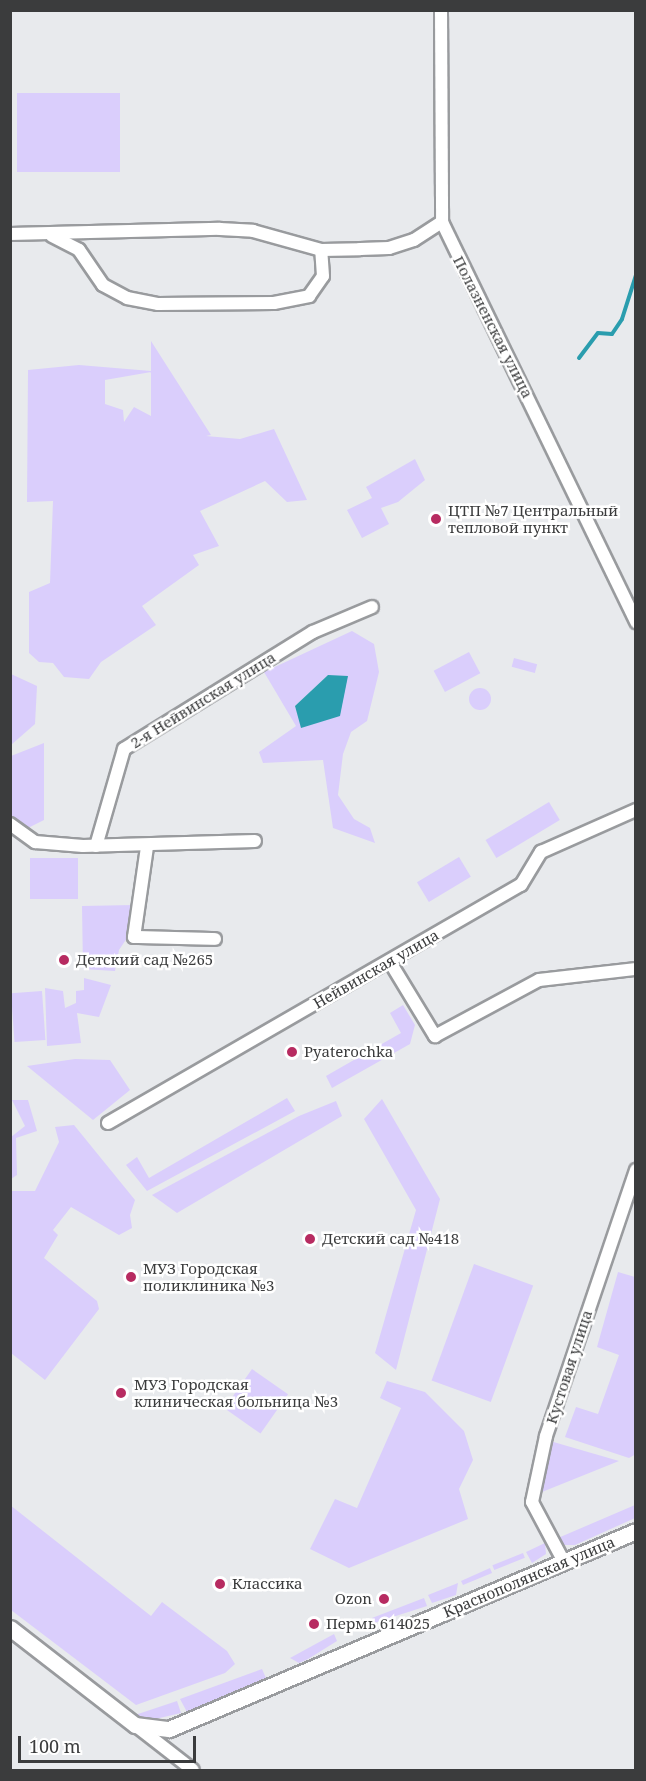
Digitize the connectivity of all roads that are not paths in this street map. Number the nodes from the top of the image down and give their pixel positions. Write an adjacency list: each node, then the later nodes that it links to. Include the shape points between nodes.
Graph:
1 (441, 10): 2 (street, Полазненская улица)
2 (442, 222): 5 (street, via 414,240 389,248); 7 (street, Полазненская улица)
3 (10, 234): 4 (street)
4 (50, 235): 5 (street, via 220,229 253,231); 5 (street, via 79,250 103,285 127,298 158,304 274,303 309,296 323,276)
5 (321, 250)
6 (372, 607): 11 (street, 2-я Нейвинская улица, via 313,632 124,749)
7 (636, 622)
8 (636, 810): 14 (street, Нейвинская улица, via 541,852 521,885)
9 (10, 824): 11 (street, via 35,842)
10 (255, 841): 12 (street)
11 (96, 846): 12 (street)
12 (147, 847): 13 (street, via 134,937)
13 (215, 939)
14 (390, 962): 15 (street, via 435,1036 539,981); 16 (street, Нейвинская улица)
15 (636, 969)
16 (108, 1123)
17 (636, 1170): 19 (street, Кустовая улица, via 546,1436 532,1502)
18 (636, 1531): 19 (main road, Краснополянская улица)
19 (564, 1562): 22 (main road, Краснополянская улица)
20 (10, 1628): 21 (main road)
21 (135, 1725): 22 (main road, Краснополянская улица); 23 (street)
22 (169, 1729): 23 (street)
23 (165, 1749): 24 (street)
24 (193, 1770)

